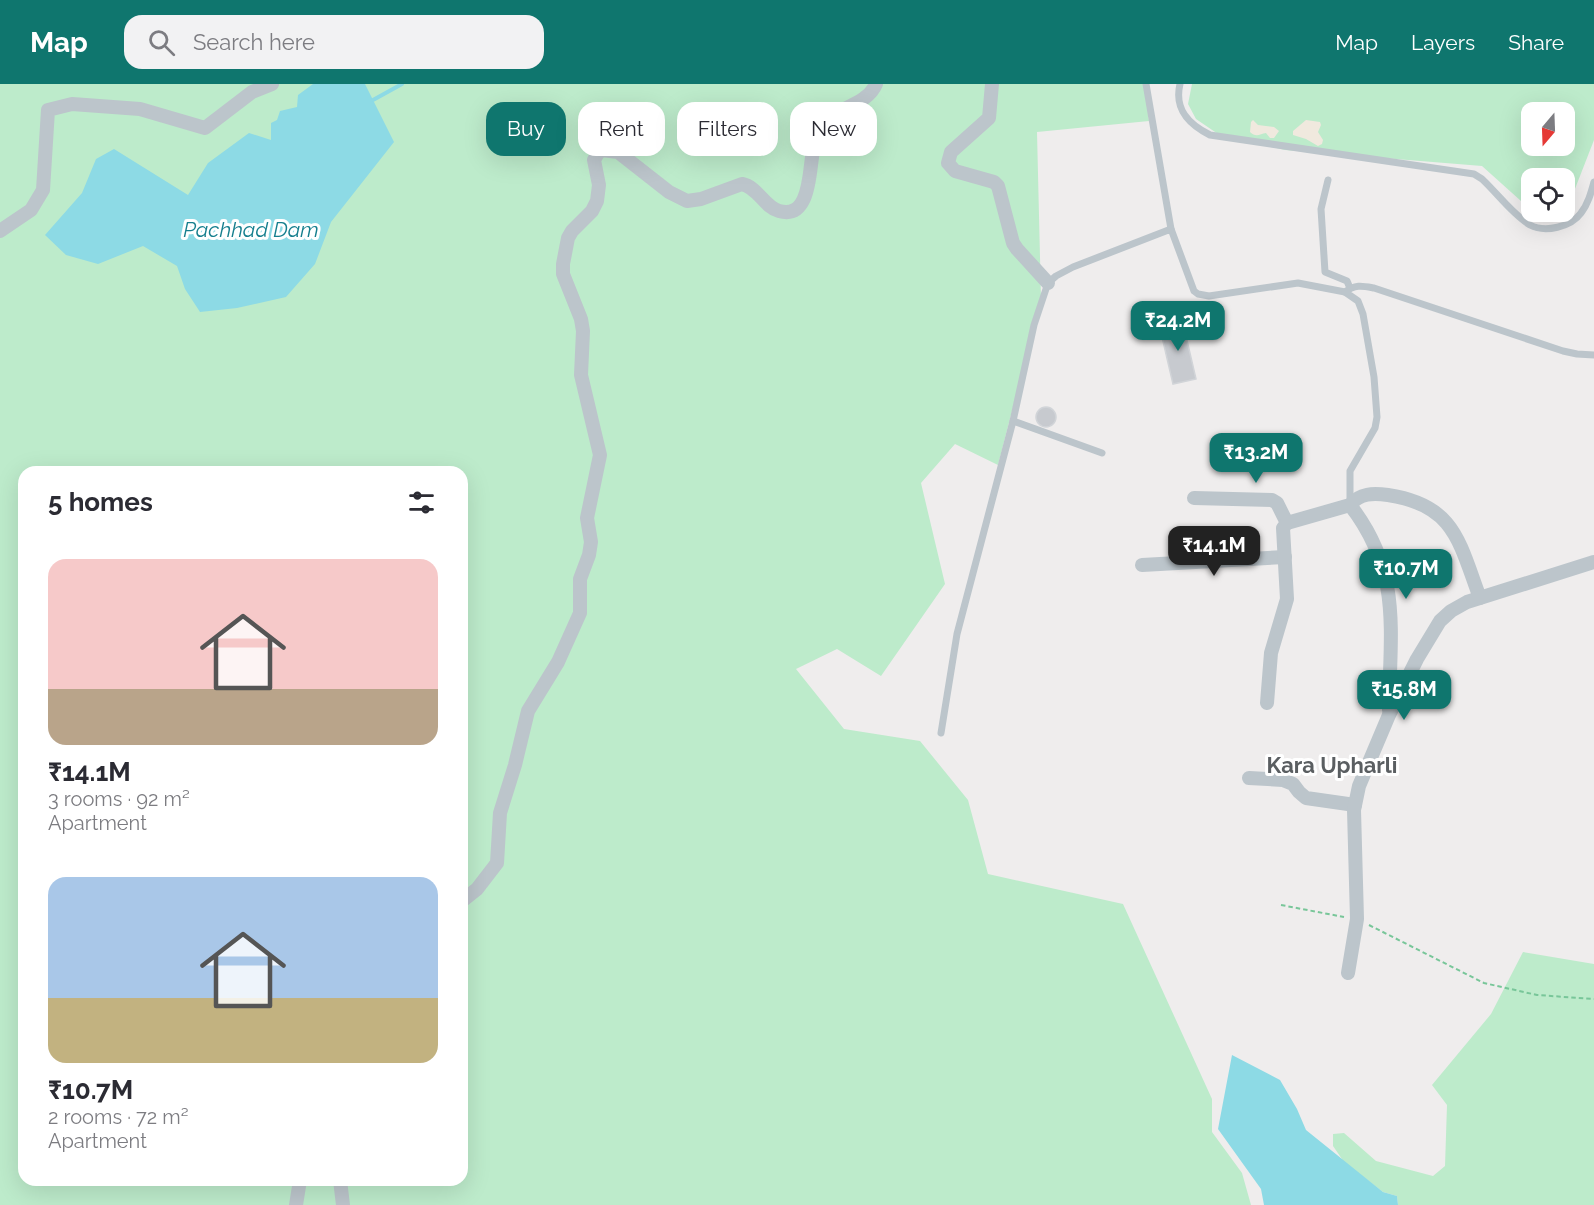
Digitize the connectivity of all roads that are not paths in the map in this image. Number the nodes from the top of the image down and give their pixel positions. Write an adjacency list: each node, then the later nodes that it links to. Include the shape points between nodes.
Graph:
1 (272, 84): 9 (street, via 252,92 205,128 140,109 72,104 48,110 43,190 31,210)
2 (876, 84): 27 (street, via 864,98 824,121 813,150 805,195 802,203 791,211 774,209 752,188 742,184 701,200 687,201 669,192 618,152 602,150 594,160 597,201 568,238 563,264 563,274 581,319 580,375 600,455 587,518 591,542 580,579 580,613 558,662 528,711 500,813 497,863)
3 (992, 84): 10 (street, via 989,118 951,152 948,163 955,171 998,186 1013,243)
4 (1146, 84): 8 (lane)
5 (1180, 84): 7 (lane, via 1180,109 1197,129 1210,135 1474,174 1527,222 1539,228 1556,227 1578,217)
6 (1328, 180): 11 (lane, via 1321,212 1325,272 1344,280)
7 (1594, 182)
8 (1171, 229): 10 (lane, via 1073,267); 11 (lane, via 1198,294 1209,296 1298,283)
9 (0, 231)
10 (1048, 282): 13 (lane, via 1034,325)
11 (1348, 290): 12 (lane, via 1361,285 1374,288 1563,351); 16 (lane, via 1363,314 1377,417 1375,428 1350,471)
12 (1594, 355)
13 (1013, 421): 14 (lane); 24 (lane, via 957,634)
14 (1102, 453)
15 (1194, 498): 17 (street, via 1272,500)
16 (1350, 505): 17 (street); 21 (street, via 1354,499 1369,494 1399,497 1431,508 1451,528); 23 (street, via 1373,540 1388,582)
17 (1287, 523): 18 (street, via 1283,528)
18 (1285, 557): 20 (street); 22 (street, via 1287,599 1271,653)
19 (1594, 562): 21 (street)
20 (1142, 565)
21 (1480, 598): 23 (street, via 1451,611 1440,621)
22 (1267, 703)
23 (1389, 715): 26 (street)
24 (941, 733)
25 (1249, 778): 26 (street, via 1283,780 1293,784 1306,798)
26 (1355, 805): 28 (street, via 1356,919)
27 (468, 896)
28 (1348, 973)
29 (299, 1186): 31 (street)
30 (341, 1186): 32 (street)
31 (296, 1205)
32 (343, 1205)

